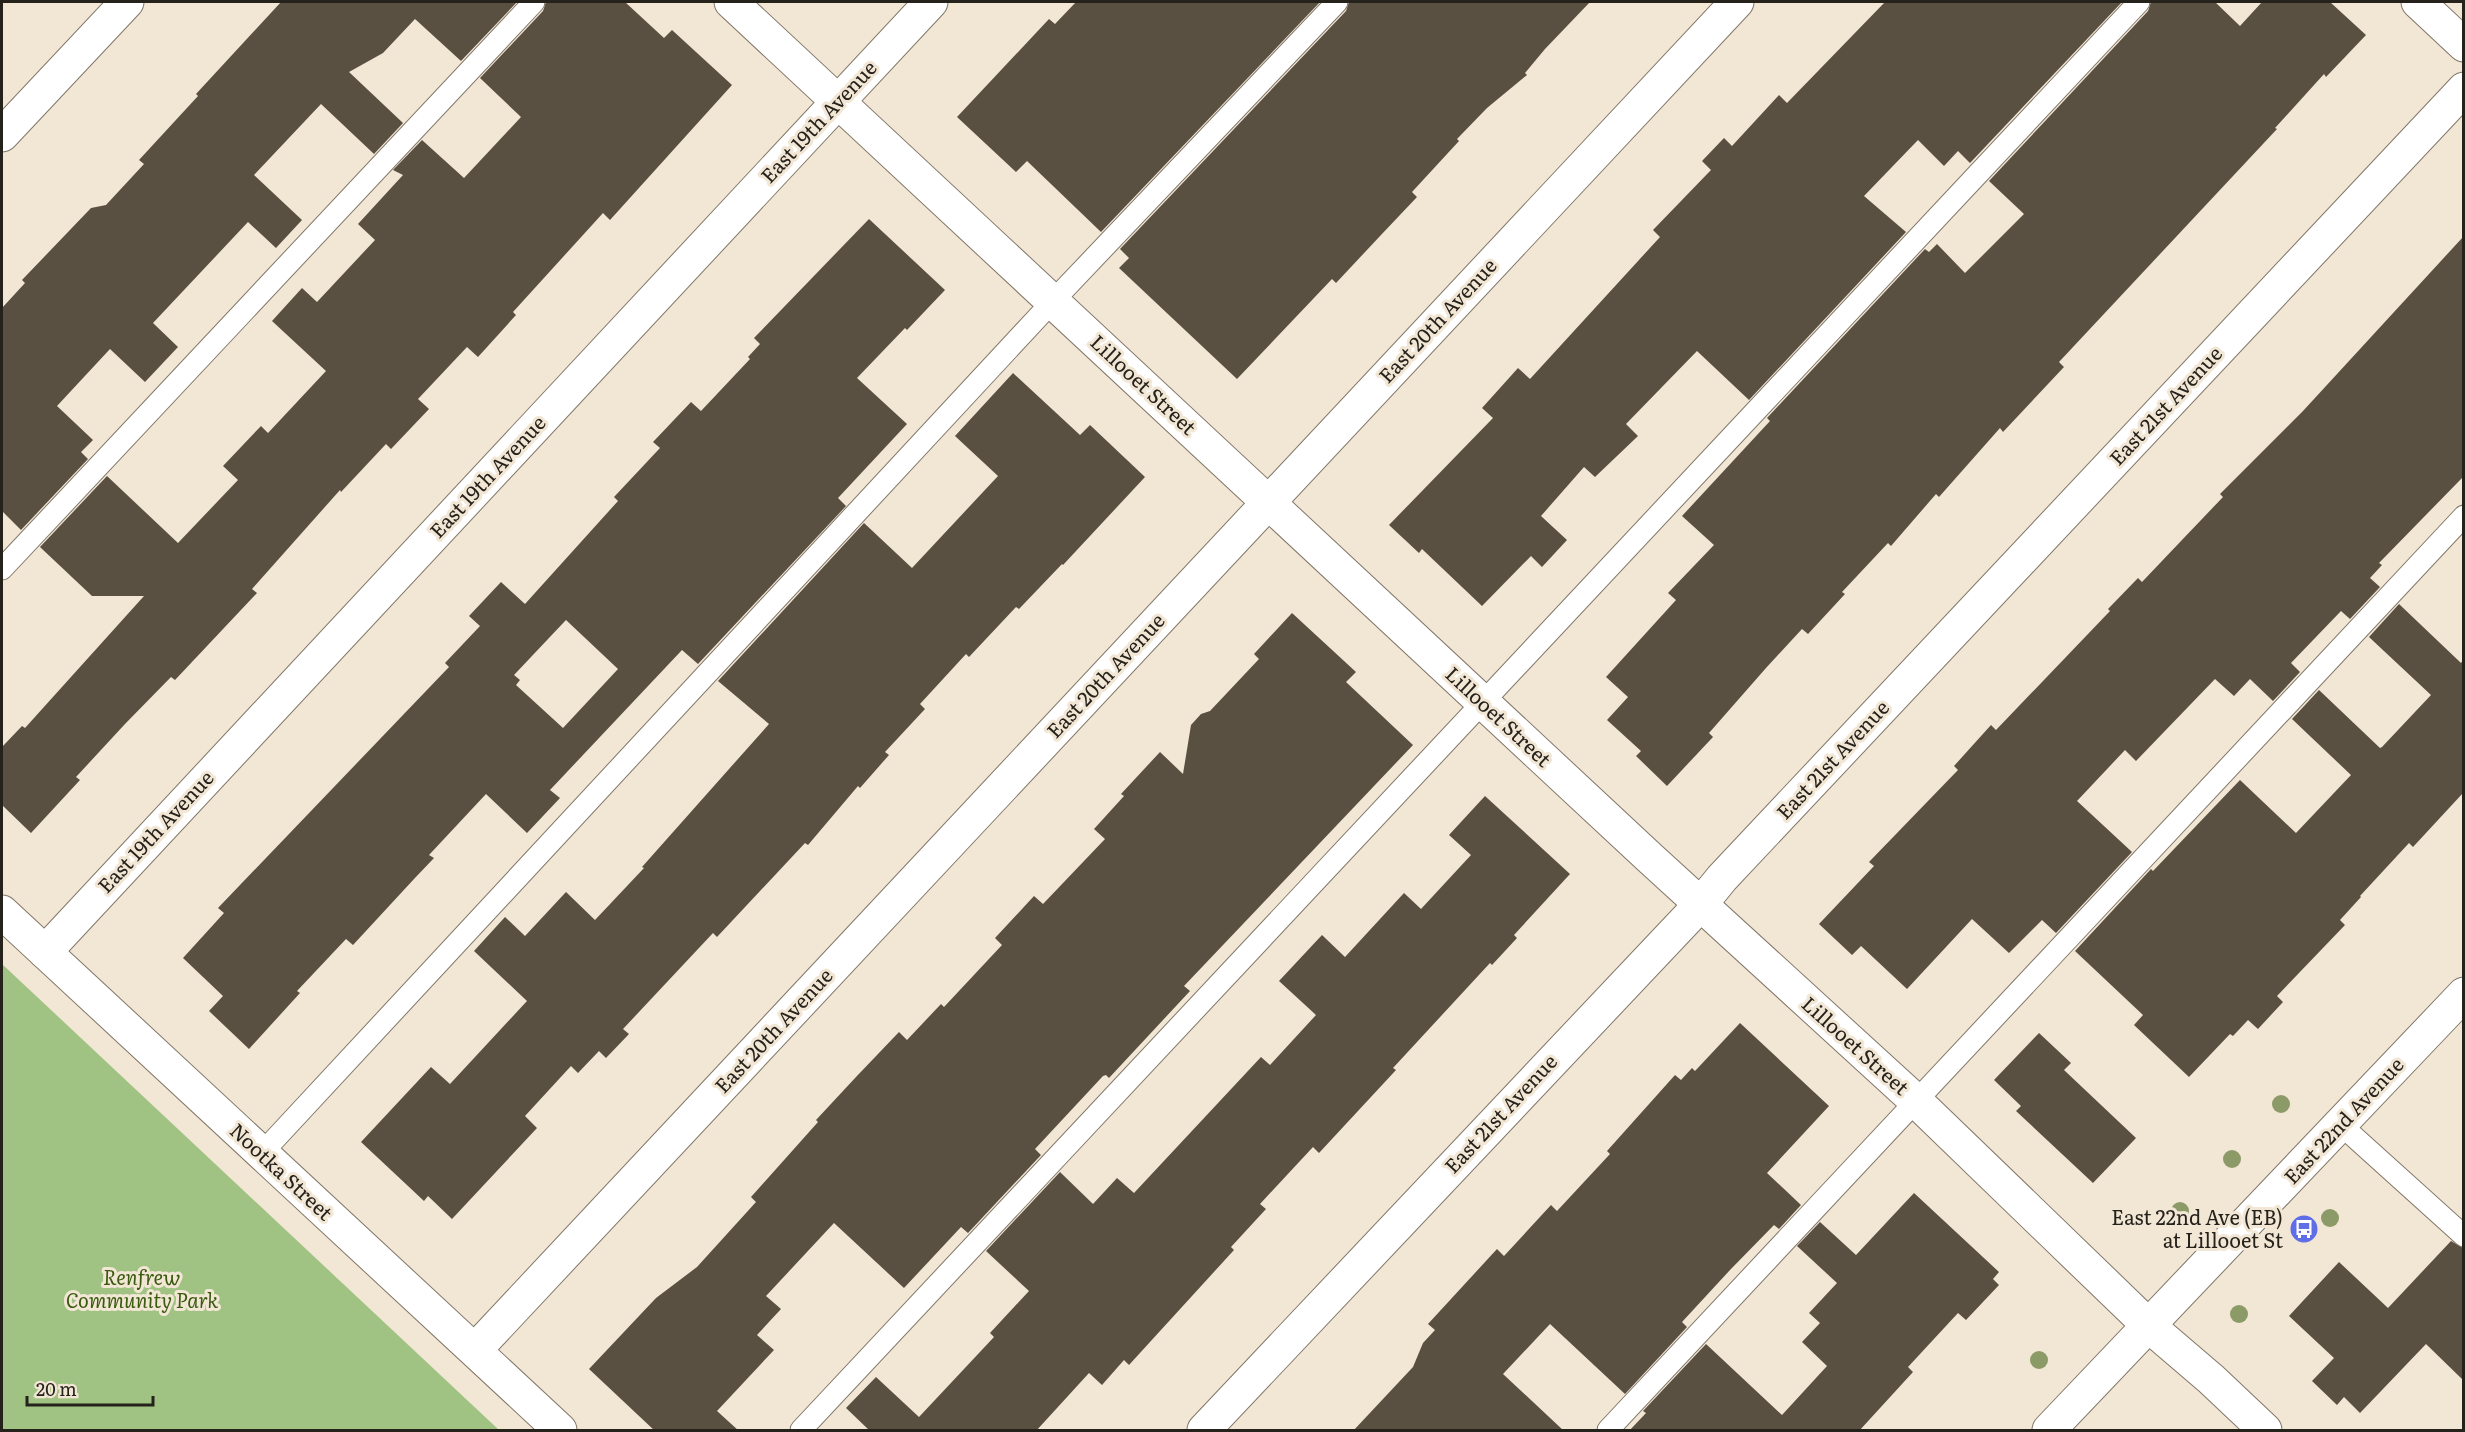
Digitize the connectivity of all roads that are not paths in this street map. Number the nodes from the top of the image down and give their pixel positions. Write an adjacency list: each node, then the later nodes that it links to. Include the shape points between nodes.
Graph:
1 (127, 2): 12 (street)
2 (534, 2): 16 (lane)
3 (731, 2): 11 (street, Lillooet Street)
4 (931, 2): 11 (street, East 19th Avenue)
5 (1337, 2): 13 (lane)
6 (1737, 2): 14 (street, East 20th Avenue)
7 (2139, 2): 17 (lane)
8 (2418, 2): 9 (street)
9 (2463, 45)
10 (2463, 89): 18 (street, East 21st Avenue)
11 (838, 102): 13 (street, Lillooet Street); 20 (street, East 19th Avenue)
12 (2, 135)
13 (1053, 302): 14 (street, Lillooet Street); 24 (lane)
14 (1269, 502): 17 (street, Lillooet Street); 27 (street, East 20th Avenue)
15 (2463, 516): 22 (lane)
16 (2, 569)
17 (1483, 703): 18 (street, Lillooet Street); 29 (lane)
18 (1700, 905): 22 (street, Lillooet Street); 30 (street, East 21st Avenue)
19 (2, 912): 20 (street, Nootka Street)
20 (45, 952): 24 (street, Nootka Street)
21 (2463, 994): 23 (street, East 22nd Avenue)
22 (1916, 1101): 26 (street, Lillooet Street); 31 (lane)
23 (2341, 1125): 25 (lane); 26 (street, East 22nd Avenue)
24 (261, 1154): 27 (street, Nootka Street)
25 (2463, 1236)
26 (2149, 1326): 32 (street, East 22nd Avenue); 33 (street, Lillooet Street)
27 (475, 1350): 28 (street, Nootka Street)
28 (560, 1431)
29 (801, 1431)
30 (1204, 1431)
31 (1608, 1431)
32 (2049, 1431)
33 (2265, 1431)

